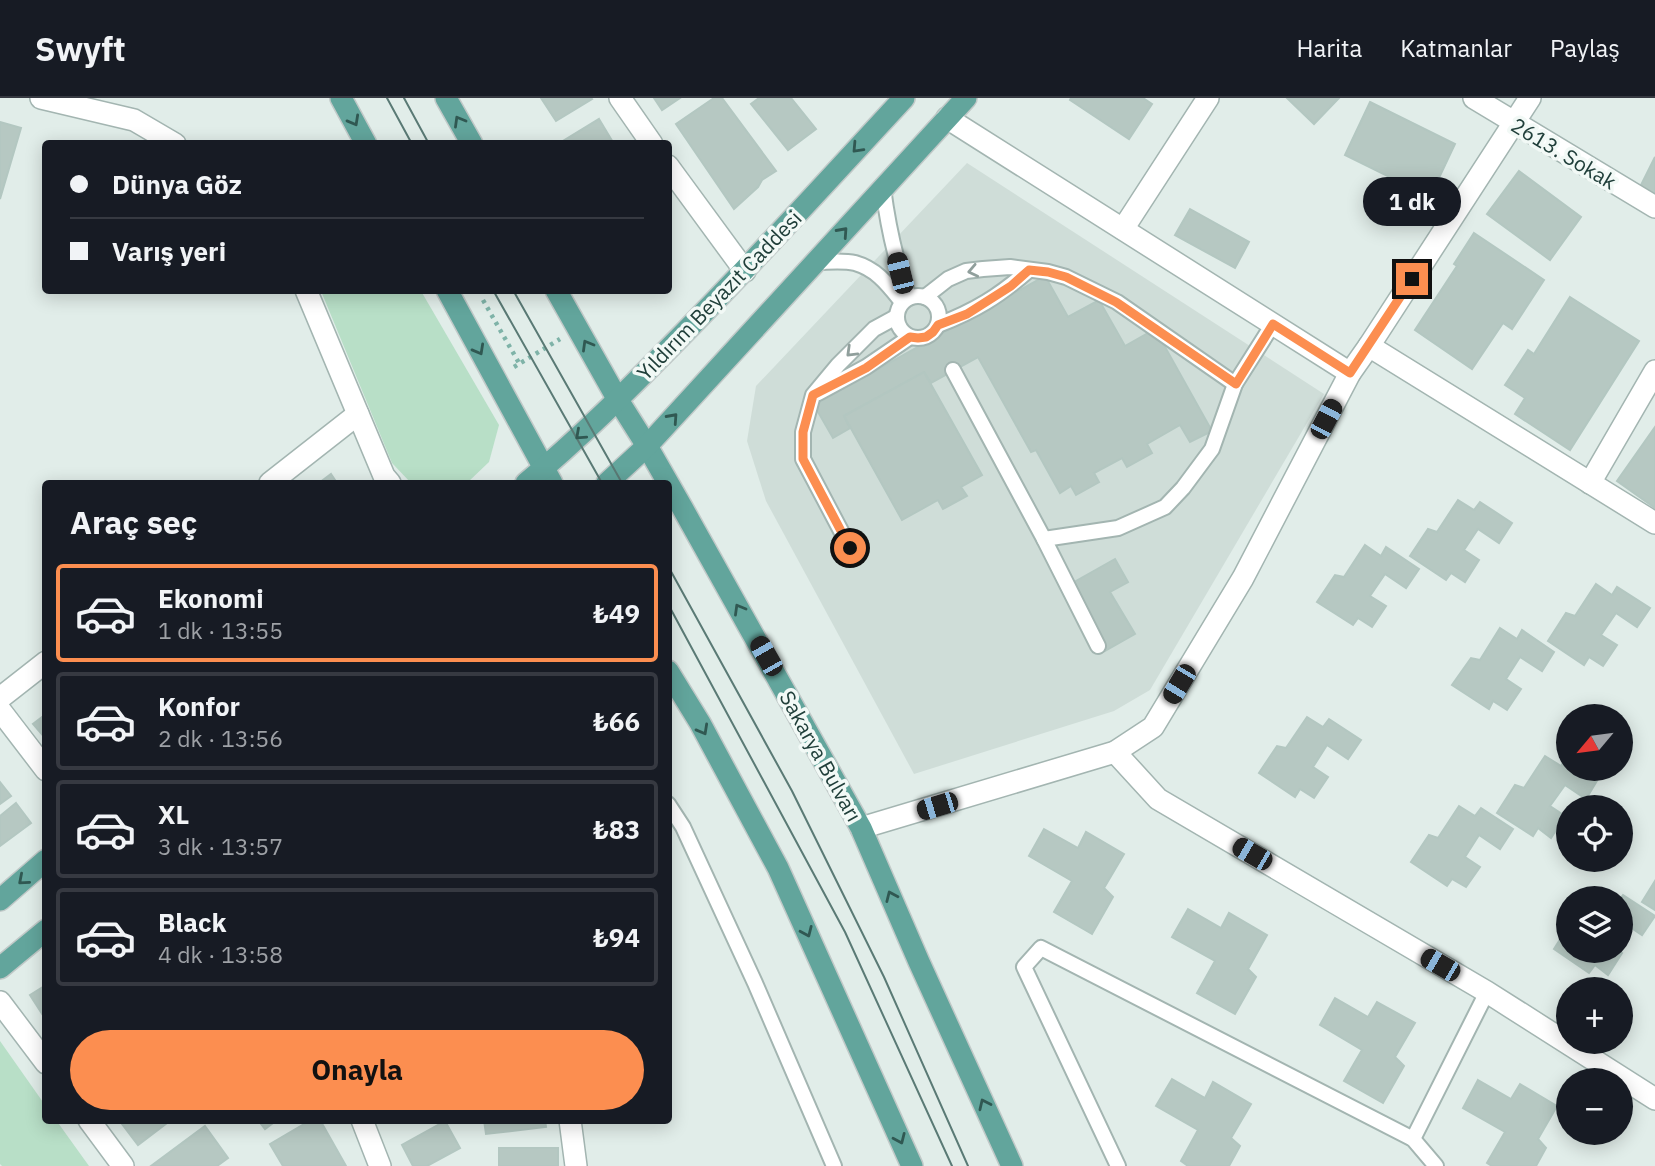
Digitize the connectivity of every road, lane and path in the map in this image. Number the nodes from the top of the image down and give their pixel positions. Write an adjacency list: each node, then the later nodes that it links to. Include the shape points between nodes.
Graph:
1 (41, 98): 12 (street, via 134,120)
2 (341, 98): 13 (main road, one-way to 13)
3 (446, 98): 14 (main road, one-way to 3)
4 (620, 98): 15 (street)
5 (904, 98): 22 (main road, Yıldırım Beyazıt Caddesi, one-way to 22)
6 (966, 98): 10 (main road)
7 (1208, 98): 19 (street)
8 (1474, 98): 11 (street, 2613. Sokak)
9 (1530, 98): 11 (street)
10 (947, 118): 17 (main road); 19 (street)
11 (1514, 123): 18 (street, 2613. Sokak); 34 (street)
12 (168, 140)
13 (364, 140)
14 (470, 140)
15 (649, 140)
16 (672, 172): 22 (street)
17 (883, 188): 20 (main road, one-way to 17); 28 (lane)
18 (1655, 207)
19 (1123, 229): 30 (street)
20 (816, 261): 28 (lane, via 868,268); 44 (main road, one-way to 20)
21 (1029, 270): 27 (lane, one-way to 27, via 966,271); 32 (lane, via 1011,286); 40 (lane, via 1066,277 1116,302)
22 (744, 271): 42 (main road, Yıldırım Beyazıt Caddesi)
23 (308, 294): 43 (street)
24 (449, 294): 39 (main road, one-way to 39)
25 (479, 294): 35 (path)
26 (558, 294): 31 (main road, Sakarya Bulvarı)
27 (925, 297): 28 (lane); 32 (lane, via 937,309)
28 (906, 300): 29 (lane)
29 (896, 317): 33 (lane, via 898,326); 41 (lane, one-way to 41, via 874,329)
30 (1273, 324): 38 (street); 40 (lane)
31 (578, 328): 35 (path); 42 (main road, Sakarya Bulvarı, one-way to 31)
32 (935, 331): 33 (lane, via 926,337)
33 (910, 337): 41 (lane, via 866,368)
34 (1369, 346): 38 (street); 50 (street)
35 (519, 363): 39 (path)
36 (953, 370): 53 (lane)
37 (1655, 371): 50 (street)
38 (1350, 373): 60 (street, via 1243,578 1153,727)
39 (495, 378): 45 (main road)
40 (1236, 384): 53 (lane, via 1212,449 1165,507 1118,528)
41 (813, 395): 54 (lane, via 803,432 803,459)
42 (618, 400): 44 (main road, Sakarya Bulvarı); 45 (main road, Yıldırım Beyazıt Caddesi, one-way to 45)
43 (358, 414): 46 (street); 47 (street)
44 (647, 446): 48 (main road); 49 (main road, Sakarya Bulvarı, one-way to 44)
45 (548, 476)
46 (275, 480)
47 (387, 480)
48 (610, 480)
49 (666, 480)
50 (1590, 483): 52 (street)
51 (672, 490): 63 (main road, Sakarya Bulvarı, one-way to 51)
52 (1655, 523)
53 (1044, 539): 55 (lane)
54 (850, 548)
55 (1098, 646)
56 (42, 665): 58 (street)
57 (672, 678): 80 (main road, one-way to 80, via 778,868)
58 (0, 698)
59 (0, 710): 61 (street)
60 (1115, 752): 63 (street); 68 (street, via 1158,799)
61 (42, 765)
62 (672, 810): 79 (lane, via 755,983)
63 (861, 828): 81 (main road, Sakarya Bulvarı, one-way to 63)
64 (42, 863): 65 (main road, one-way to 65)
65 (0, 900)
66 (42, 933): 67 (main road)
67 (0, 968)
68 (1487, 992): 71 (street); 75 (lane)
69 (0, 1002): 70 (street)
70 (42, 1058)
71 (1655, 1099)
72 (92, 1124): 76 (street)
73 (364, 1124): 77 (street)
74 (571, 1124): 78 (street)
75 (1413, 1139): 82 (lane, via 1041,948 1024,967); 83 (lane)
76 (123, 1166)
77 (380, 1166)
78 (576, 1166)
79 (834, 1166)
80 (912, 1166)
81 (1012, 1166)
82 (1118, 1166)
83 (1436, 1166)

